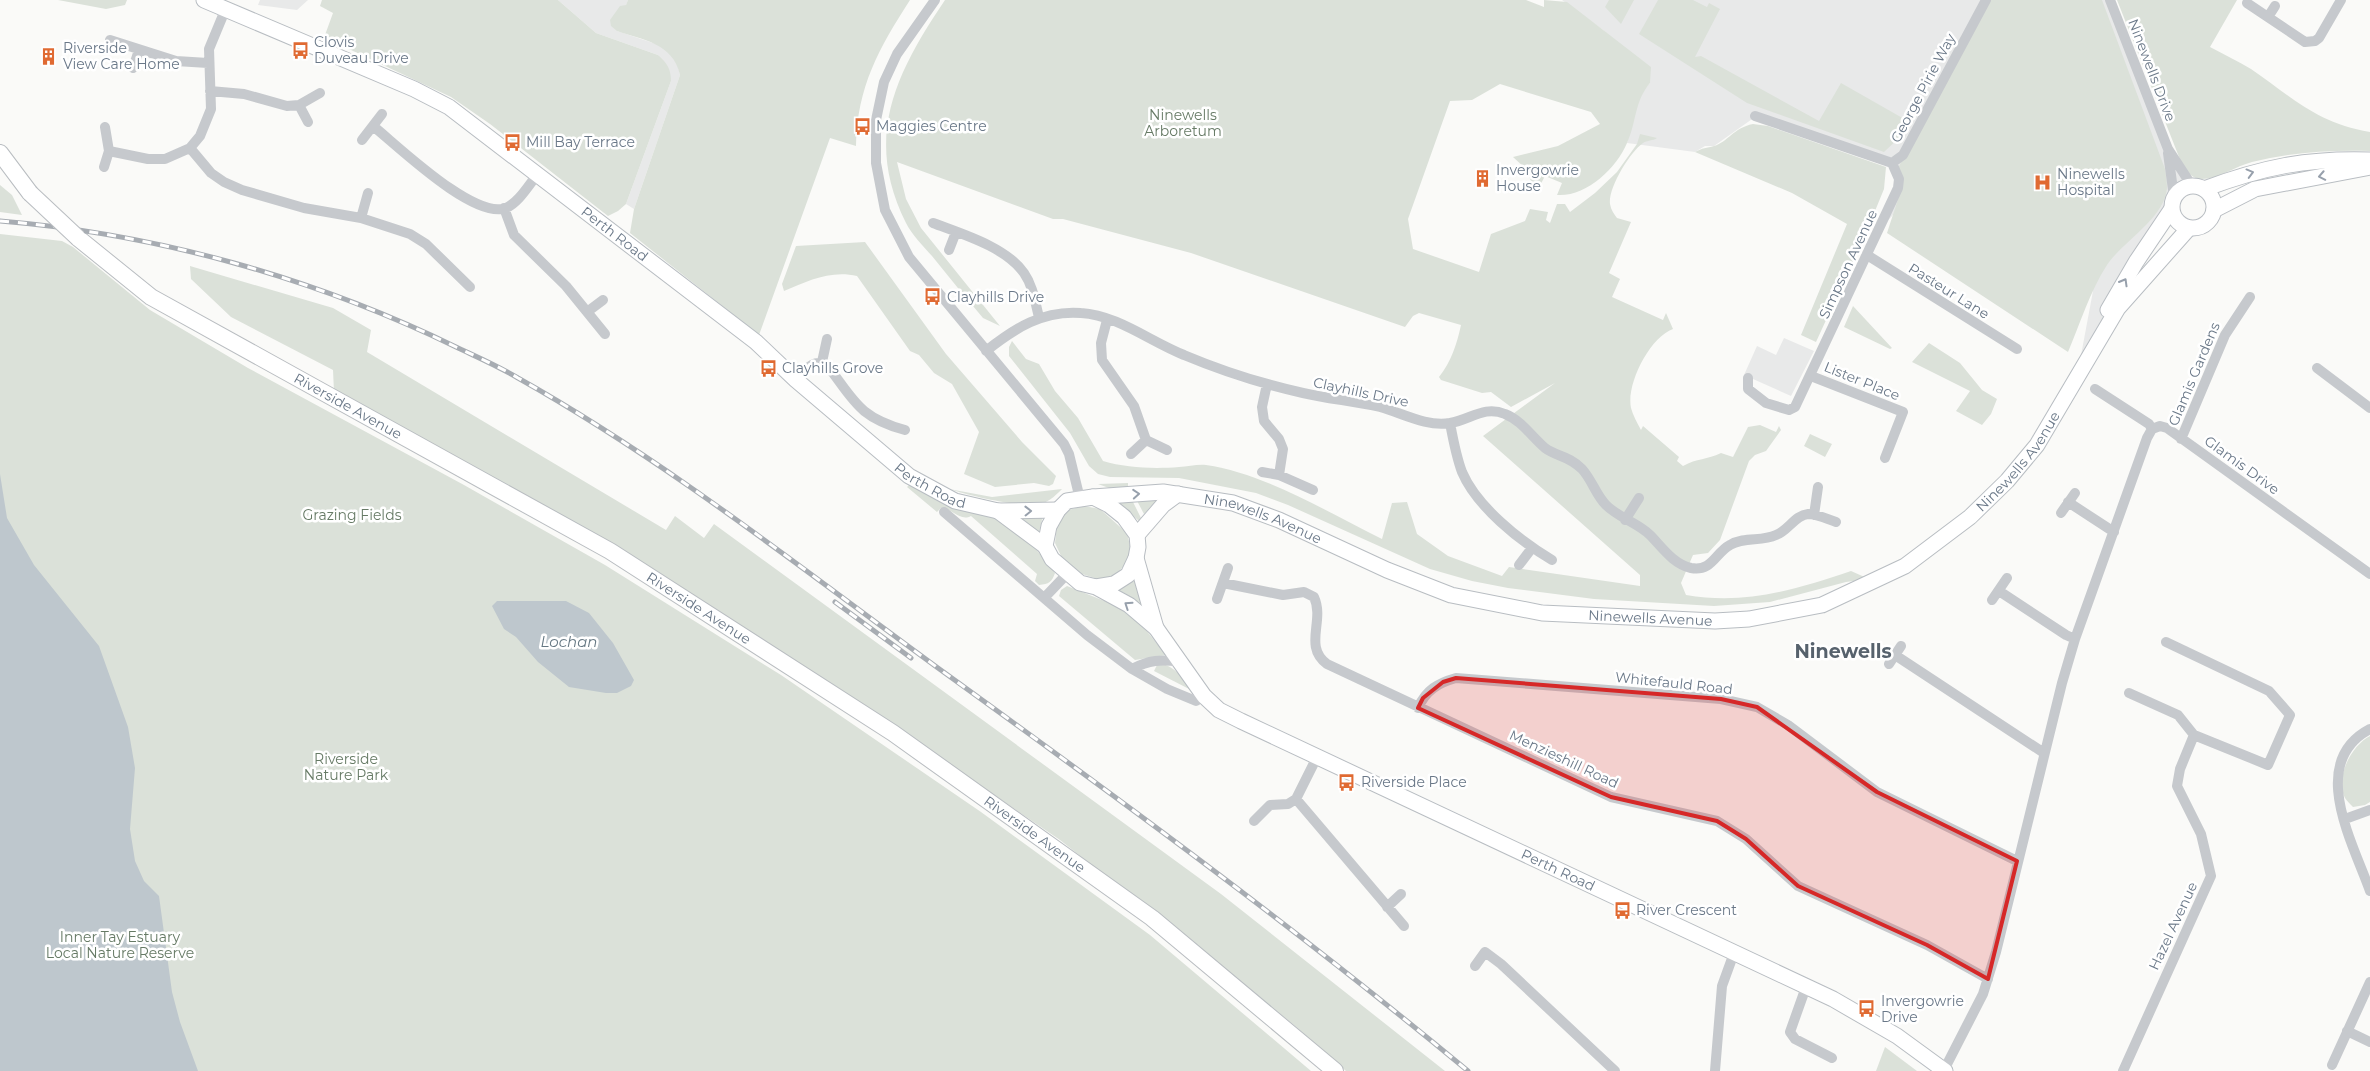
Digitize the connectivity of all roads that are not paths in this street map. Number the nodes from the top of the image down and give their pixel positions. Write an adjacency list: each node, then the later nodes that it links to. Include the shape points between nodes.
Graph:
1 (204, 0): 8 (street, Perth Road)
2 (935, 0): 54 (street, via 897,54 884,82 876,120 876,163 885,210 909,257)
3 (1986, 0): 29 (street, George Pirie Way, via 1903,155)
4 (2110, 0): 24 (street, Ninewells Drive)
5 (2341, 0): 9 (street, via 2315,41 2305,42)
6 (2247, 3): 9 (street)
7 (2275, 6): 9 (street)
8 (226, 8): 12 (street, via 209,49); 32 (street, Perth Road, via 414,89 448,107)
9 (2268, 17)
10 (110, 40): 11 (street)
11 (139, 50): 12 (street, via 176,62); 13 (street)
12 (208, 63): 14 (street)
13 (133, 68)
14 (210, 91): 16 (street, via 244,94 287,106); 23 (street, via 211,109 207,123)
15 (320, 93): 16 (street)
16 (299, 105): 19 (street)
17 (382, 114): 20 (street)
18 (1755, 116): 29 (street, George Pirie Way)
19 (308, 122)
20 (373, 126): 22 (street); 37 (street, via 433,177 456,192 480,206)
21 (105, 127): 25 (street)
22 (362, 140)
23 (190, 148): 25 (street, via 165,159); 39 (street, via 211,173 242,190 304,208)
24 (2168, 149): 33 (street, Ninewells Drive); 36 (street, Ninewells Drive)
25 (109, 151): 30 (street)
26 (0, 153): 35 (main road, Riverside Avenue)
27 (2370, 160): 33 (street, Ninewells Avenue, one-way to 27, via 2295,162)
28 (0, 163): 35 (main road, Riverside Avenue)
29 (1892, 163): 44 (street, Simpson Avenue, via 1899,179 1898,188)
30 (104, 167)
31 (2370, 167): 38 (street, Ninewells Avenue, one-way to 38, via 2255,189)
32 (537, 175): 37 (street, via 515,202); 59 (street, Perth Road, via 756,342)
33 (2198, 187): 36 (street, Ninewells Avenue, via 2184,187); 38 (street, via 2212,198)
34 (368, 193): 39 (street)
35 (30, 194): 136 (main road, Riverside Avenue, bridge, via 151,297 610,551 893,733 1152,918)
36 (2173, 203): 41 (street, via 2177,222); 62 (street, Ninewells Avenue, one-way to 36, via 2112,302)
37 (504, 208): 48 (street, via 514,236 566,286)
38 (2214, 210): 41 (street, Ninewells Avenue, via 2206,225)
39 (361, 218): 45 (street, via 410,234 426,244)
40 (933, 223): 42 (street)
41 (2189, 228): 62 (street, Ninewells Avenue, via 2118,308)
42 (956, 232): 43 (street); 49 (street, via 998,250 1024,273 1032,288)
43 (949, 250)
44 (1868, 255): 53 (street, Pasteur Lane); 57 (street, Simpson Avenue)
45 (470, 287)
46 (2250, 297): 67 (street, Glamis Gardens, via 2225,335)
47 (603, 300): 48 (street)
48 (587, 312): 51 (street)
49 (1039, 317): 50 (street, Clayhills Drive, via 1060,312 1085,313); 54 (street, Clayhills Drive)
50 (1108, 320): 60 (street, Clayhills Drive, via 1182,355); 68 (street, via 1101,343 1102,360 1134,406)
51 (605, 334)
52 (827, 339): 55 (street)
53 (2017, 349)
54 (986, 351): 78 (street, via 1064,444)
55 (822, 362): 59 (street, via 811,365); 66 (street, via 858,408 877,420)
56 (2317, 368): 63 (street)
57 (1811, 376): 58 (street, Simpson Avenue, via 1795,407 1789,410 1766,402 1748,389); 71 (street, Lister Place, via 1903,412)
58 (1748, 378)
59 (796, 380): 82 (street, Perth Road, via 909,476 955,501)
60 (1267, 384): 64 (street, Clayhills Drive, via 1380,407 1425,422); 73 (street, via 1262,407 1264,420 1283,449)
61 (2095, 389): 65 (street, Glamis Drive)
62 (2061, 402): 77 (street, Ninewells Avenue, via 2037,445 2007,481 1970,517 1905,566 1822,605 1749,619 1714,621 1542,613 1451,595 1387,570 1279,520 1233,504)
63 (2370, 408)
64 (1450, 423): 86 (street, Clayhills Drive, via 1480,411 1494,410 1506,414 1547,450 1575,462 1606,505); 91 (street, via 1463,473 1476,493 1511,531)
65 (2152, 429): 67 (street, Glamis Drive, via 2167,428); 88 (street, via 2146,438)
66 (904, 430)
67 (2181, 439): 97 (street, Glamis Drive)
68 (1146, 440): 69 (street); 70 (street)
69 (1167, 450)
70 (1131, 454)
71 (1885, 458)
72 (1262, 472): 73 (street)
73 (1279, 475): 75 (street)
74 (1818, 487): 85 (street)
75 (1313, 490)
76 (2075, 493): 80 (street)
77 (1178, 494): 78 (street, Ninewells Avenue, one-way to 77, via 1163,492); 89 (street, via 1162,505)
78 (1086, 498): 81 (street, Perth Road, via 1067,501); 89 (street, via 1109,504)
79 (1640, 498): 86 (street)
80 (2068, 502): 84 (street); 88 (street)
81 (1058, 510): 82 (street, Perth Road, one-way to 81); 90 (street, via 1049,526)
82 (998, 511): 90 (street, Perth Road)
83 (944, 512): 102 (street, Perth Road)
84 (2061, 513)
85 (1814, 515): 86 (street, Clayhills Drive, via 1806,514 1773,537 1741,539 1727,546 1706,568 1691,568 1672,559 1648,533); 87 (street)
86 (1625, 520)
87 (1836, 522)
88 (2114, 532): 106 (street)
89 (1137, 535): 92 (street, Perth Road)
90 (1046, 546): 96 (street, Perth Road, via 1052,559)
91 (1532, 548): 93 (street); 94 (street)
92 (1136, 558): 100 (street, via 1128,575 1114,584); 105 (street, Perth Road)
93 (1552, 560)
94 (1519, 565)
95 (1228, 568): 99 (street)
96 (1067, 574): 100 (street, Perth Road, via 1080,583); 102 (street)
97 (2370, 574)
98 (2007, 578): 101 (street)
99 (1223, 583): 103 (street); 113 (street, Menzieshill Road, via 1283,595 1304,592 1314,597 1319,607 1315,648 1318,657)
100 (1096, 587): 105 (street, Perth Road, one-way to 100, via 1129,605)
101 (1999, 591): 104 (street); 106 (street)
102 (1046, 596): 110 (street, Perth Road)
103 (1217, 599)
104 (1992, 600)
105 (1156, 628): 109 (street, Perth Road)
106 (2075, 639): 116 (street)
107 (2166, 642): 115 (street, via 2269,691 2290,715 2268,765)
108 (1901, 646): 116 (street, via 1892,660)
109 (1180, 662): 110 (street, via 1145,662); 117 (street, Perth Road, via 1204,696 1220,710)
110 (1132, 669): 112 (street, Perth Road)
111 (2129, 693): 115 (street, via 2178,715)
112 (1196, 701)
113 (1418, 708): 122 (street, Whitefauld Road, via 1430,689 1456,678 1721,699 1757,707 1788,725 1877,792); 129 (street, Menzieshill Road, via 1611,797 1717,821 1746,839 1798,886 1927,945)
114 (2370, 729): 120 (street, via 2354,740 2343,755 2338,772 2337,792)
115 (2194, 735): 140 (street, Hazel Avenue, via 2180,769 2177,786 2201,834 2211,876)
116 (2044, 753): 122 (street)
117 (1317, 757): 118 (street); 127 (street, Perth Road)
118 (1296, 799): 121 (street, via 1288,804 1270,805); 125 (street)
119 (2370, 810): 120 (street)
120 (2344, 819): 123 (street)
121 (1254, 821)
122 (2017, 861): 129 (street)
123 (2370, 891)
124 (1401, 894): 125 (street)
125 (1387, 907): 126 (street)
126 (1404, 926)
127 (1734, 953): 131 (street, Perth Road); 138 (street, via 1722,986)
128 (1475, 966): 137 (street, via 1485,952)
129 (1988, 979): 139 (street)
130 (2370, 982): 132 (street)
131 (1806, 987): 134 (street, via 1790,1032 1795,1039); 139 (street, Perth Road, via 1897,1036)
132 (2347, 1031): 133 (street); 135 (street)
133 (2370, 1042)
134 (1832, 1058)
135 (2332, 1065)
136 (1335, 1071)
137 (1615, 1071)
138 (1715, 1071)
139 (1944, 1071)
140 (2123, 1071)

